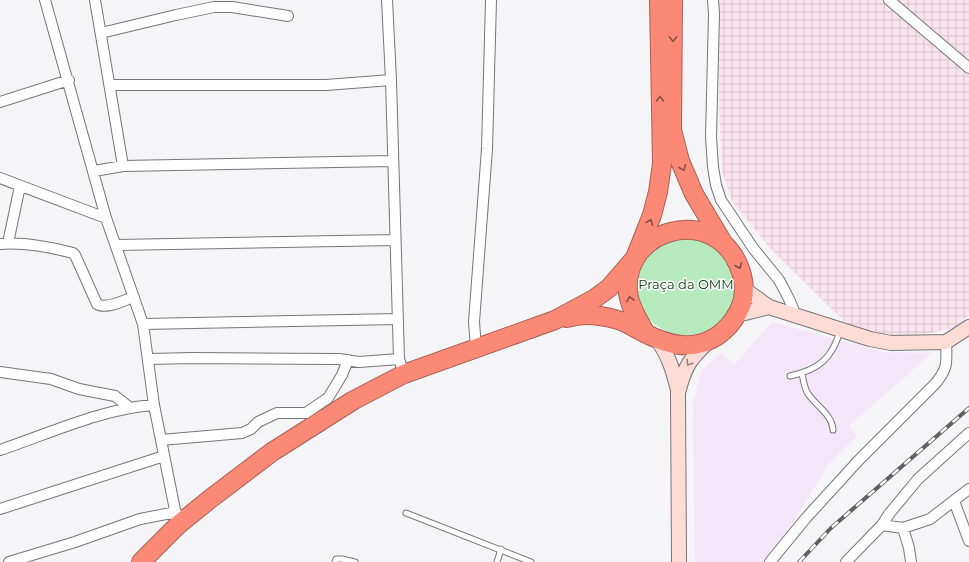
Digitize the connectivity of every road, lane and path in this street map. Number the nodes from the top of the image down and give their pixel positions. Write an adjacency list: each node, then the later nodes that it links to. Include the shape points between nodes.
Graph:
1 (45, 0): 12 (street)
2 (95, 0): 10 (street)
3 (387, 0): 13 (street)
4 (491, 0): 40 (street, via 487,149 474,322)
5 (659, 0): 26 (highway, one-way to 5, via 652,215 662,164)
6 (673, 0): 23 (highway, one-way to 23, via 672,130 680,161 694,194)
7 (713, 0): 31 (street, via 711,137 716,185 721,200 753,248 779,280)
8 (889, 0): 11 (street)
9 (288, 16): 10 (street, via 214,7)
10 (101, 34): 14 (street)
11 (969, 68)
12 (69, 80): 15 (street); 18 (street)
13 (391, 80): 14 (street, via 313,85); 16 (street)
14 (110, 85): 17 (street)
15 (0, 102)
16 (392, 161): 17 (street); 22 (street)
17 (123, 166): 18 (street)
18 (94, 171): 21 (street)
19 (0, 178): 20 (street)
20 (20, 186): 21 (street); 24 (street)
21 (106, 218): 25 (street)
22 (395, 240): 25 (street); 32 (street)
23 (722, 242): 26 (highway, via 692,229 675,230 647,245); 27 (highway, one-way to 27, via 734,255 742,271)
24 (4, 243): 28 (street, via 73,253 100,306)
25 (116, 245): 28 (street)
26 (635, 258): 33 (highway, via 609,288); 37 (highway, one-way to 26, via 631,306 628,293 628,280)
27 (744, 289): 29 (street); 30 (highway)
28 (134, 297): 34 (street)
29 (769, 307): 30 (street); 31 (street)
30 (737, 315): 38 (highway, via 726,330)
31 (796, 316): 36 (street)
32 (398, 319): 34 (street); 43 (street)
33 (555, 320): 37 (highway, via 585,315 602,317 619,320); 40 (highway)
34 (143, 324): 41 (street)
35 (969, 327): 39 (street)
36 (840, 330): 39 (street, via 891,343); 45 (lane, via 836,344 826,360)
37 (651, 336): 38 (highway, via 683,346); 47 (street, via 669,358)
38 (711, 340): 47 (street, one-way to 47, via 693,356 686,367)
39 (946, 342): 71 (street, via 946,367 942,375 842,478)
40 (476, 348): 43 (highway)
41 (148, 359): 42 (street); 48 (street)
42 (348, 360): 43 (street); 52 (street, via 328,398 306,413 277,413 242,433)
43 (402, 367): 59 (highway, via 291,439 210,499)
44 (0, 372): 49 (street, via 51,379 79,389 115,396)
45 (802, 373): 46 (lane); 50 (lane, via 806,391 826,413)
46 (790, 376)
47 (678, 393): 70 (street)
48 (154, 405): 49 (street); 52 (street)
49 (129, 407): 53 (street)
50 (833, 430)
51 (969, 433): 60 (street, via 918,478)
52 (161, 440): 54 (street)
53 (0, 450)
54 (164, 456): 57 (street); 59 (street)
55 (969, 489): 56 (street)
56 (954, 501): 61 (street, via 930,519); 62 (street)
57 (0, 509)
58 (406, 513): 63 (lane)
59 (177, 519): 64 (street, via 140,519); 65 (highway)
60 (882, 525): 61 (street); 72 (street)
61 (903, 528): 73 (street)
62 (969, 540)
63 (501, 550): 68 (lane); 69 (lane)
64 (9, 562)
65 (141, 562)
66 (335, 562): 67 (lane, via 336,559 342,558)
67 (355, 562)
68 (497, 562)
69 (531, 562)
70 (679, 562)
71 (770, 562)
72 (846, 562)
73 (911, 562)

